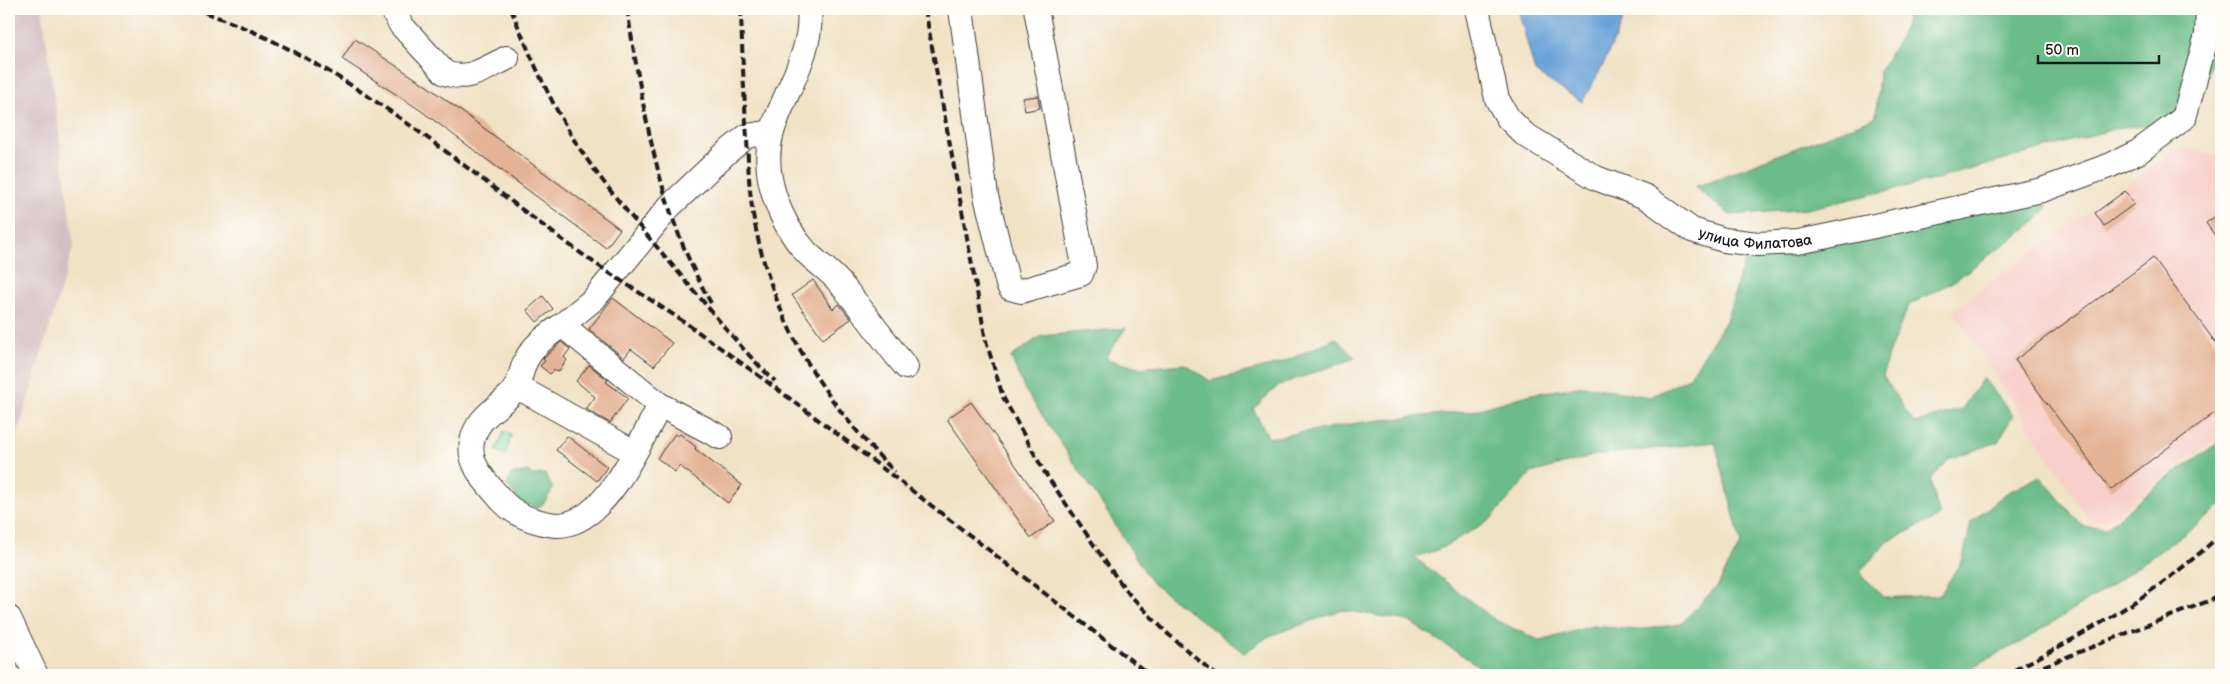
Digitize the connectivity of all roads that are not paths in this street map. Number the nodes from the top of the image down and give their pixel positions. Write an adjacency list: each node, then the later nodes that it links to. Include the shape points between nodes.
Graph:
1 (392, 9): 7 (street, via 434,64 454,77 468,77)
2 (809, 9): 8 (street, via 804,52)
3 (961, 9): 4 (street, via 989,208 1008,284 1010,288 1021,291 1078,274 1084,269)
4 (1036, 9)
5 (1477, 9): 6 (street, улица Филатова, via 1497,99 1508,118 1524,134 1596,178 1646,197 1692,230 1724,240 1758,244 1797,242 2042,190 2138,152 2184,118 2207,35)
6 (2208, 9)
7 (507, 58)
8 (772, 132): 9 (street, via 747,136 726,153 669,207 594,299); 10 (street, via 770,170 784,219 800,244 836,278)
9 (562, 324): 11 (street, via 530,353); 12 (street)
10 (906, 367)
11 (516, 386): 14 (street); 14 (street, via 480,422 471,450 480,474 504,504 521,516 554,525 580,519 610,491)
12 (660, 405): 13 (street); 14 (street)
13 (720, 437)
14 (634, 452)
15 (9, 618): 16 (street)
16 (36, 675)

